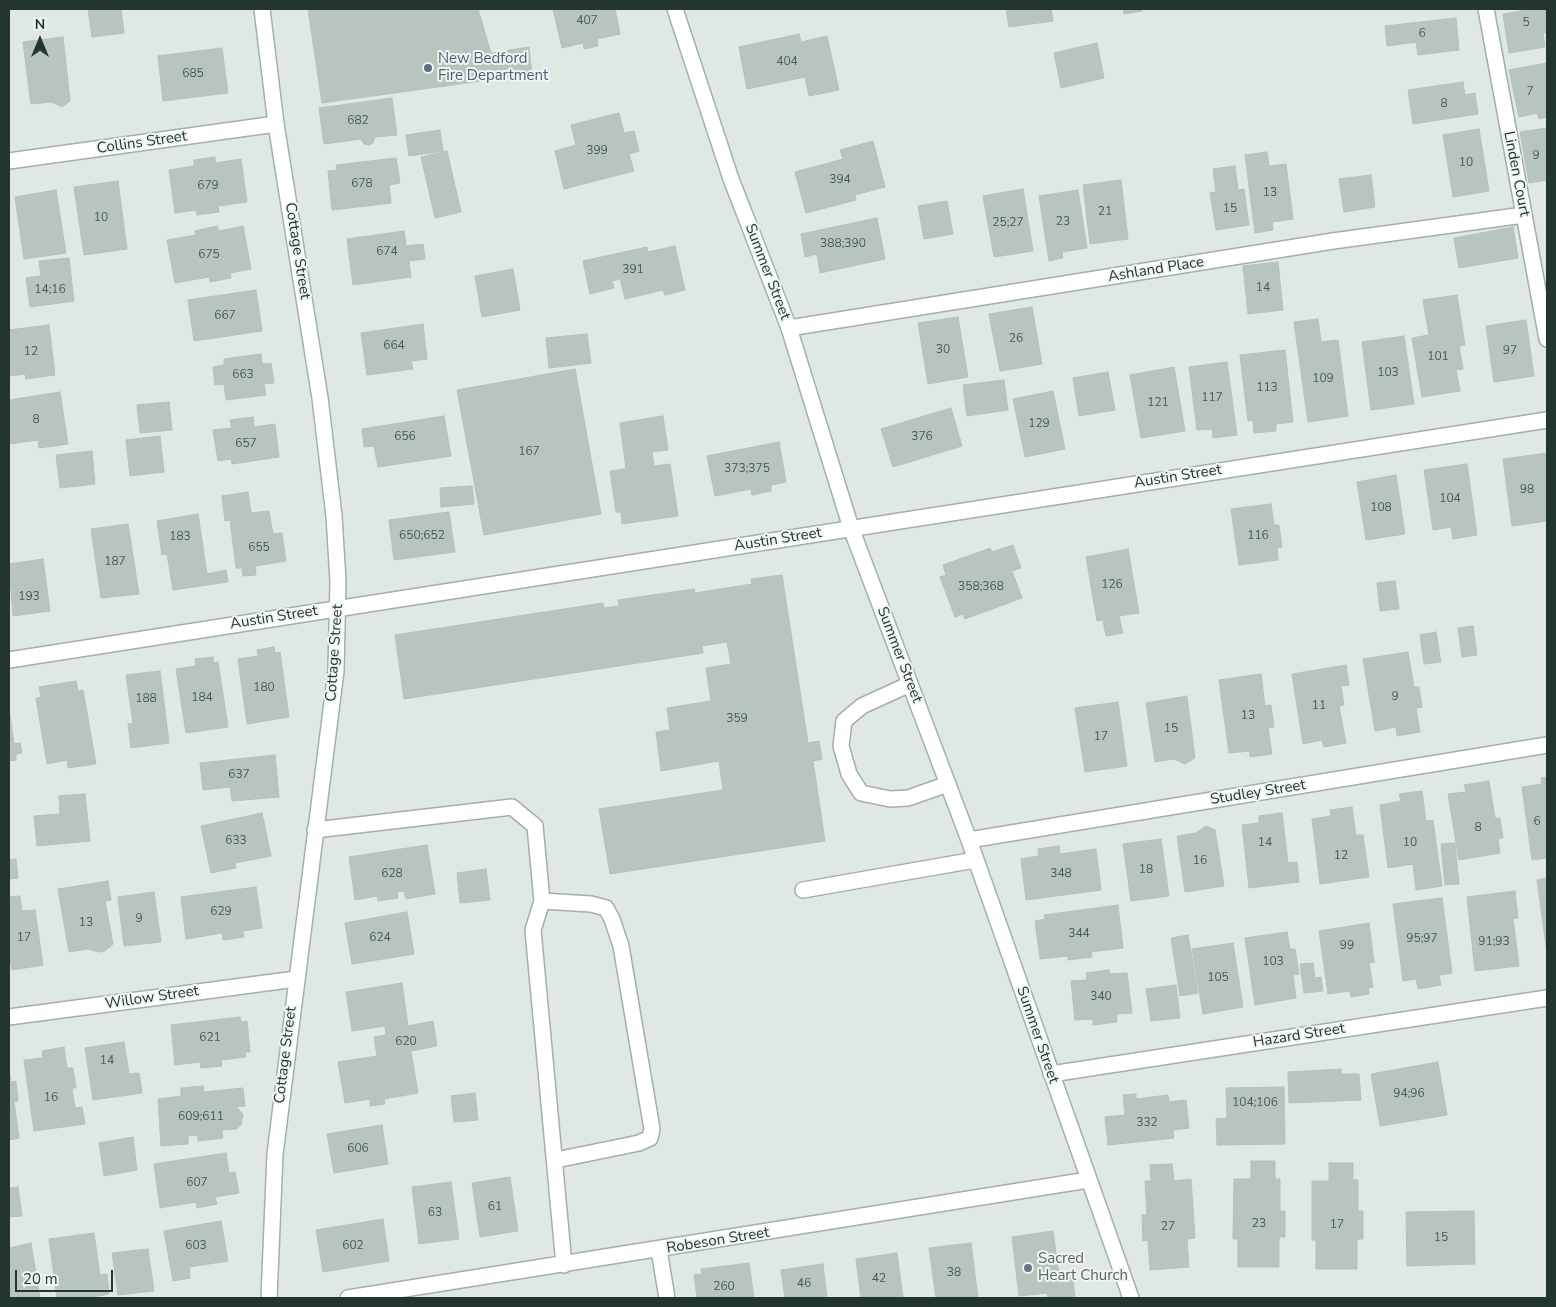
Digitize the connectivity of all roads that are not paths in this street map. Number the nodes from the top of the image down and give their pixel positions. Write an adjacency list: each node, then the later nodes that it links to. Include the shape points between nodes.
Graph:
1 (262, 9): 4 (street, Cottage Street)
2 (675, 9): 7 (street, Summer Street, via 731,179)
3 (1486, 9): 6 (street, Linden Court)
4 (276, 124): 5 (street, Collins Street); 11 (street, Cottage Street, via 324,428 334,516)
5 (9, 161)
6 (1524, 215): 7 (street, Ashland Place, via 1333,241); 8 (street, Linden Court)
7 (789, 328): 10 (street, Summer Street)
8 (1547, 339)
9 (1547, 420): 10 (street, Austin Street)
10 (851, 528): 11 (street, Austin Street); 13 (street, Summer Street)
11 (338, 608): 12 (street, Austin Street); 16 (street, Cottage Street, via 336,671)
12 (9, 660)
13 (910, 684): 15 (street, Summer Street); 15 (street, via 862,706 844,721 841,746 849,774 861,793 890,799 908,798)
14 (1547, 746): 17 (street, Studley Street)
15 (948, 784): 17 (street, Summer Street)
16 (315, 830): 20 (street, via 512,807 535,826); 21 (street, Cottage Street)
17 (969, 840): 18 (street, Summer Street)
18 (975, 860): 19 (street); 24 (street, Summer Street)
19 (802, 890)
20 (542, 901): 25 (street, via 533,930); 25 (street, via 606,908 612,919 621,946 652,1129 650,1138 639,1143)
21 (296, 979): 23 (street, Willow Street); 29 (street, Cottage Street, via 275,1154)
22 (1547, 998): 24 (street, Hazard Street)
23 (9, 1017)
24 (1051, 1074): 26 (street, Summer Street)
25 (556, 1160): 28 (street)
26 (1088, 1180): 27 (street, Robeson Street); 32 (street, Summer Street)
27 (659, 1250): 28 (street, Robeson Street); 31 (street)
28 (564, 1265): 30 (street, Robeson Street)
29 (269, 1298)
30 (348, 1298)
31 (667, 1298)
32 (1131, 1298)

